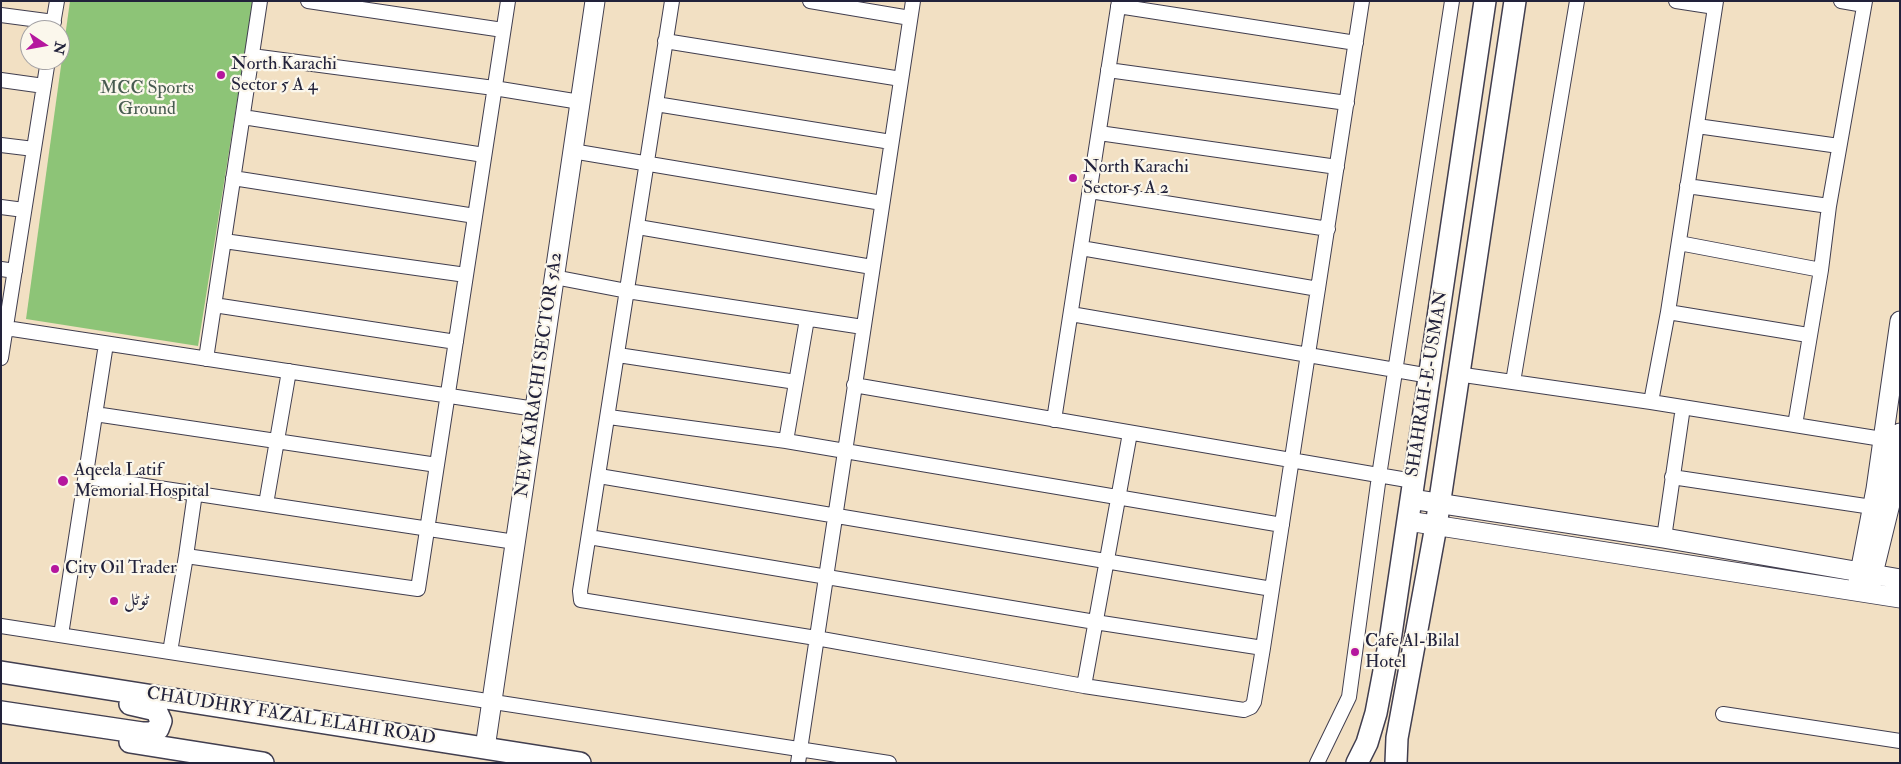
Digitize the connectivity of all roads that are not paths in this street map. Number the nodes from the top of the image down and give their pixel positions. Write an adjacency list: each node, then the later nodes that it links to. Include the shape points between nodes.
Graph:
1 (57, 1): 22 (street)
2 (260, 1): 26 (street)
3 (308, 1): 23 (street)
4 (508, 1): 23 (street)
5 (594, 1): 33 (street, NEW KARACHI SECTOR 5A2)
6 (672, 1): 24 (street)
7 (810, 1): 20 (street)
8 (913, 1): 20 (street)
9 (1362, 1): 25 (street)
10 (1452, 1): 81 (street)
11 (1485, 1): 84 (main road, SHAHRAH-E-USMAN)
12 (1515, 1): 83 (main road, SHAHRAH-E-USMAN)
13 (1577, 1): 86 (street)
14 (1676, 1): 18 (street)
15 (1841, 1): 16 (street)
16 (1865, 3): 41 (street)
17 (1118, 4): 25 (street); 28 (street)
18 (1716, 4): 37 (street)
19 (1, 15): 21 (street)
20 (910, 18): 29 (street)
21 (25, 20)
22 (54, 20)
23 (503, 30): 32 (street)
24 (665, 41): 29 (street); 35 (street)
25 (1356, 43): 34 (street)
26 (252, 56): 32 (street); 36 (street)
27 (46, 70): 31 (street)
28 (1108, 70): 34 (street); 38 (street)
29 (901, 79): 39 (street)
30 (1, 80): 31 (street)
31 (44, 86): 42 (street)
32 (494, 88): 33 (street); 44 (street)
33 (580, 102): 43 (street, NEW KARACHI SECTOR 5A2)
34 (1347, 103): 46 (street)
35 (656, 104): 39 (street); 45 (street)
36 (242, 117): 44 (street); 47 (street)
37 (1697, 126): 41 (street); 48 (street)
38 (1099, 133): 46 (street); 49 (street)
39 (891, 142): 50 (street)
40 (1, 145): 42 (street)
41 (1839, 146): 51 (street)
42 (34, 149): 53 (street)
43 (572, 152): 45 (street); 64 (street, NEW KARACHI SECTOR 5A2)
44 (484, 156): 54 (street)
45 (647, 164): 50 (street); 55 (street)
46 (1337, 166): 56 (street)
47 (233, 178): 54 (street); 57 (street)
48 (1686, 186): 51 (street); 58 (street)
49 (1090, 191): 56 (street); 59 (street)
50 (882, 203): 60 (street)
51 (1829, 206): 62 (street)
52 (1, 207): 53 (street)
53 (24, 210): 61 (street)
54 (475, 216): 63 (street)
55 (638, 227): 60 (street); 66 (street)
56 (1328, 229): 65 (street)
57 (224, 241): 63 (street); 67 (street)
58 (1679, 242): 62 (street); 68 (street)
59 (1081, 248): 65 (street); 69 (street)
60 (872, 267): 72 (street)
61 (8, 270): 73 (street)
62 (1821, 270): 74 (street)
63 (466, 275): 75 (street)
64 (554, 277): 66 (street); 91 (street, NEW KARACHI SECTOR 5A2)
65 (1318, 289): 78 (street)
66 (627, 291): 70 (street); 77 (street)
67 (214, 305): 75 (street); 80 (street)
68 (1668, 312): 74 (street); 89 (street)
69 (1071, 314): 78 (street); 94 (street)
70 (807, 318): 72 (street); 85 (street)
71 (1900, 321): 98 (street)
72 (863, 327): 87 (street)
73 (6, 328): 76 (street); 79 (street)
74 (1808, 335): 95 (street)
75 (456, 342): 88 (street)
76 (106, 344): 80 (street); 92 (street)
77 (618, 354): 85 (street); 93 (street)
78 (1308, 356): 81 (street); 102 (street)
79 (1, 358)
80 (206, 359): 82 (street)
81 (1395, 370): 84 (street); 106 (street)
82 (289, 372): 88 (street); 99 (street)
83 (1457, 374): 86 (street); 112 (main road, SHAHRAH-E-USMAN)
84 (1430, 376): 108 (main road, SHAHRAH-E-USMAN)
85 (796, 382): 100 (street)
86 (1513, 382): 89 (street)
87 (854, 385): 94 (street); 101 (street)
88 (448, 396): 91 (street); 103 (street)
89 (1651, 402): 90 (street)
90 (1683, 407): 95 (street); 107 (street)
91 (535, 409): 121 (street, NEW KARACHI SECTOR 5A2)
92 (95, 414): 99 (street); 104 (street)
93 (608, 417): 100 (street); 105 (street)
94 (1054, 420): 96 (street)
95 (1795, 425): 98 (street)
96 (1130, 433): 102 (street); 110 (street)
97 (1900, 433): 113 (street)
98 (1882, 439): 113 (street)
99 (277, 440): 103 (street); 111 (street)
100 (786, 442): 101 (street)
101 (844, 452): 110 (street); 114 (street)
102 (1292, 462): 106 (street); 116 (street)
103 (437, 465): 118 (street)
104 (86, 476): 109 (street); 132 (street)
105 (599, 476): 114 (street); 119 (street)
106 (1379, 476): 108 (street); 150 (street, via 1349,697)
107 (1672, 477): 113 (street); 120 (street)
108 (1412, 490): 112 (street); 115 (main road, SHAHRAH-E-USMAN)
109 (195, 493): 111 (street); 122 (street)
110 (1117, 496): 116 (street); 123 (street)
111 (266, 504): 118 (street)
112 (1438, 504): 117 (main road, SHAHRAH-E-USMAN); 120 (street)
113 (1887, 506): 124 (street)
114 (834, 515): 123 (street); 125 (street)
115 (1408, 521): 117 (street); 151 (main road, SHAHRAH-E-USMAN, via 1376,713)
116 (1282, 525): 127 (street)
117 (1436, 526): 128 (street); 152 (main road, SHAHRAH-E-USMAN, via 1397,738)
118 (427, 528): 121 (street); 122 (street, via 418,589)
119 (589, 537): 125 (street); 133 (street, via 581,600)
120 (1664, 538): 124 (street)
121 (515, 542): 139 (street, NEW KARACHI SECTOR 5A2)
122 (186, 556): 135 (street)
123 (1106, 560): 127 (street); 130 (street)
124 (1867, 573): 126 (street); 128 (street)
125 (826, 577): 130 (street); 133 (street)
126 (1900, 579)
127 (1272, 589): 134 (street)
128 (1863, 592): 129 (street)
129 (1900, 598)
130 (1095, 622): 134 (street); 138 (street)
131 (1, 626): 132 (street)
132 (62, 635): 135 (street)
133 (816, 638): 138 (street); 145 (street)
134 (1264, 648): 138 (street, via 1254,702 1244,710)
135 (170, 652): 139 (street)
136 (1, 672): 144 (main road, CHAUDHRY FAZAL ELAHI ROAD)
137 (1, 684): 140 (main road, via 152,708 159,713 161,721 155,731 142,733)
138 (1084, 686)
139 (492, 700): 144 (street, NEW KARACHI SECTOR 5A2); 145 (street)
140 (1, 712)
141 (1723, 714): 143 (street)
142 (1, 722): 146 (main road)
143 (1900, 741)
144 (485, 748): 147 (main road, CHAUDHRY FAZAL ELAHI ROAD)
145 (800, 748): 148 (street); 149 (street)
146 (263, 763)
147 (580, 763)
148 (798, 763)
149 (889, 763)
150 (1316, 763)
151 (1357, 763)
152 (1396, 763)

